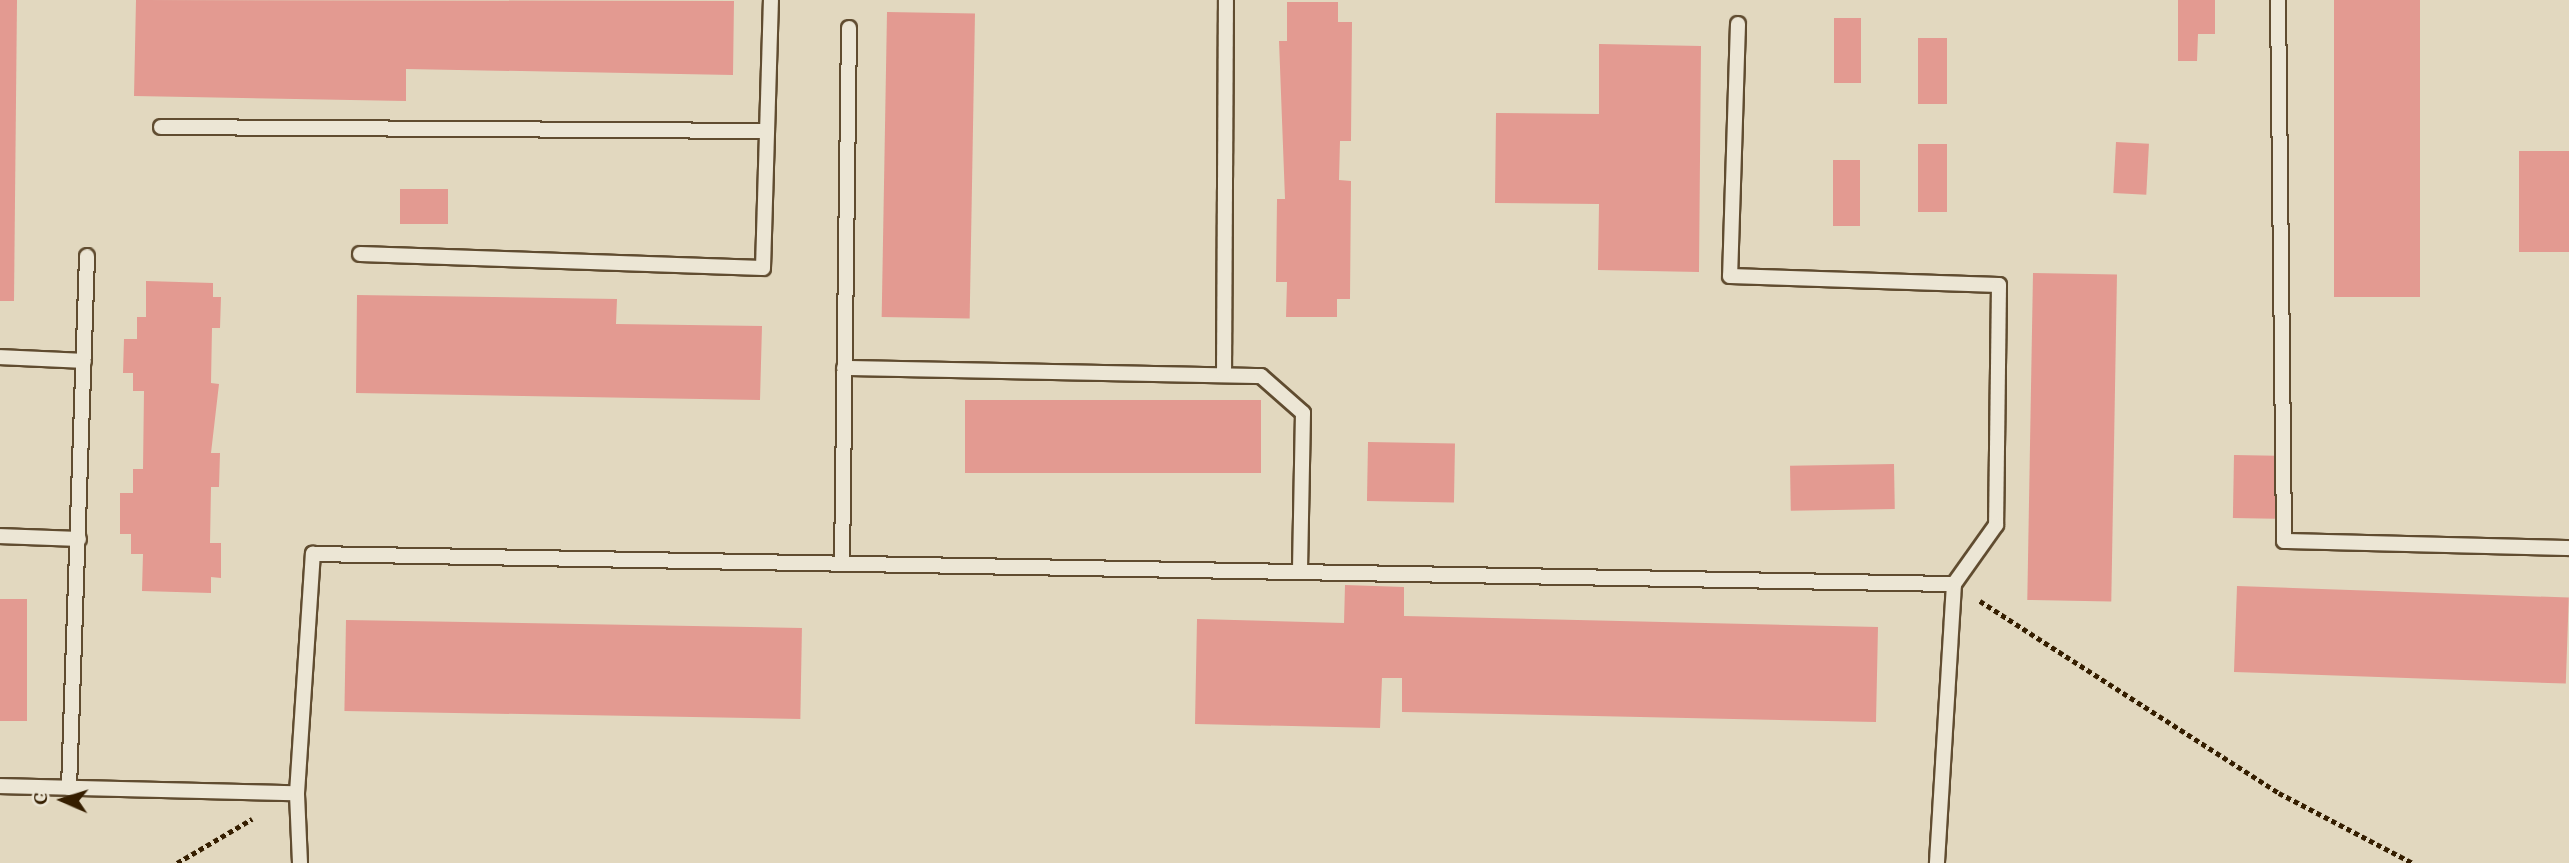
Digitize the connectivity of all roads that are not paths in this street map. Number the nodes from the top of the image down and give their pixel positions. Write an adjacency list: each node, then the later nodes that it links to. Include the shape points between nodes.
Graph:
1 (771, 0): 7 (lane)
2 (1226, 0): 13 (lane)
3 (2278, 0): 16 (lane, via 2284,541)
4 (1738, 24): 19 (lane, via 1730,275 1999,285 1996,525)
5 (849, 28): 12 (lane)
6 (161, 127): 7 (lane)
7 (767, 131): 8 (lane, via 763,268)
8 (360, 254)
9 (87, 256): 11 (lane)
10 (0, 358): 11 (lane)
11 (84, 361): 15 (lane)
12 (845, 368): 13 (lane); 17 (lane)
13 (1224, 375): 18 (lane, via 1261,376 1303,413)
14 (0, 536): 15 (lane)
15 (79, 539): 21 (lane)
16 (2569, 548)
17 (842, 563): 18 (lane); 22 (lane, via 313,554)
18 (1300, 571): 19 (lane)
19 (1954, 584): 24 (lane)
20 (0, 786): 21 (lane)
21 (69, 788): 22 (lane)
22 (297, 793): 23 (lane)
23 (300, 863)
24 (1937, 863)

